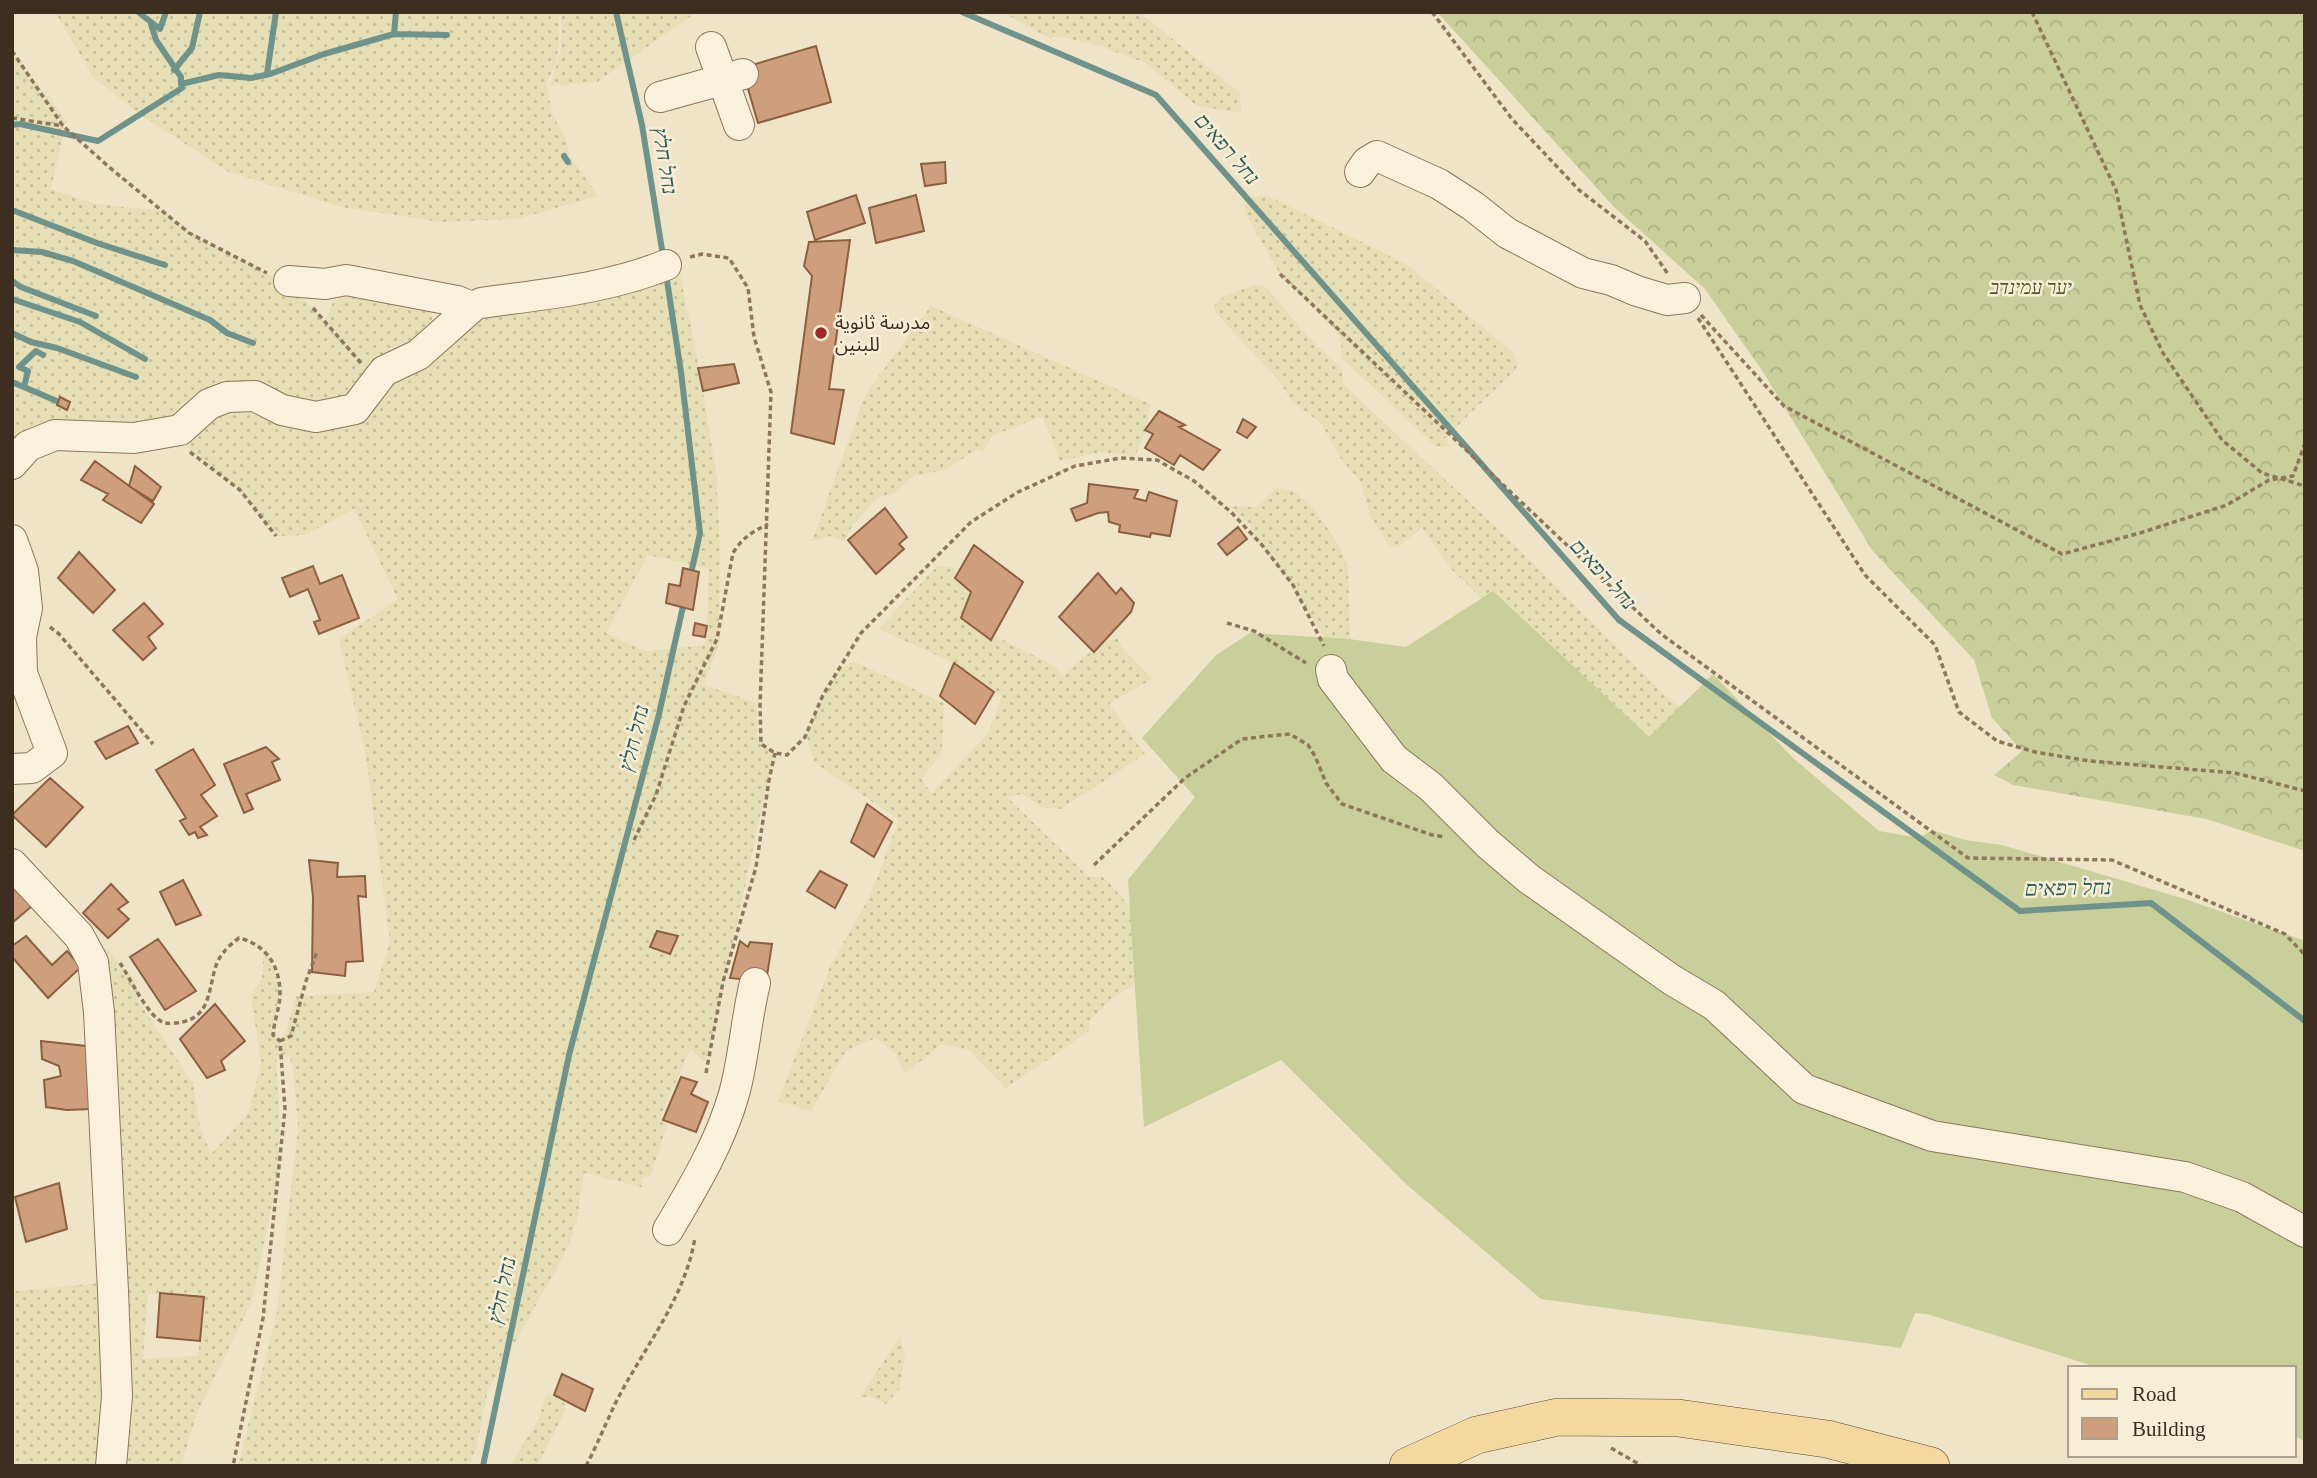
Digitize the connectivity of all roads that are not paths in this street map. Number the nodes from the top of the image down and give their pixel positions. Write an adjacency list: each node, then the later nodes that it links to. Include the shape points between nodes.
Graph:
1 (711, 47): 2 (street)
2 (733, 77): 3 (street); 4 (street)
3 (660, 97)
4 (739, 125)
5 (1360, 172): 8 (street, via 1377,156 1446,188 1507,233 1583,273 1667,300)
6 (666, 265): 9 (street, via 575,291)
7 (283, 278): 10 (street, via 325,284 346,280 472,307 418,355 384,371 355,409 316,417 282,410 255,396 227,397 209,404 180,430 134,438 55,435 28,446)
8 (1685, 298)
9 (481, 303)
10 (12, 464)
11 (12, 540): 13 (street, via 23,571 27,608 21,637 23,673 52,753 32,768)
12 (1331, 670): 19 (street, via 1394,759 1431,787 1488,844 1529,879 1714,1005 1804,1088 1932,1136 2185,1177 2242,1197)
13 (12, 769)
14 (12, 864): 15 (street)
15 (79, 936): 16 (street); 20 (street, via 93,962 99,1012 117,1395)
16 (108, 946)
17 (755, 983): 18 (street, via 735,1092)
18 (682, 1229)
19 (2305, 1232)
20 (111, 1466)
21 (1408, 1466): 22 (main road, via 1477,1435 1571,1417 1678,1418 1827,1439)
22 (1931, 1466)

